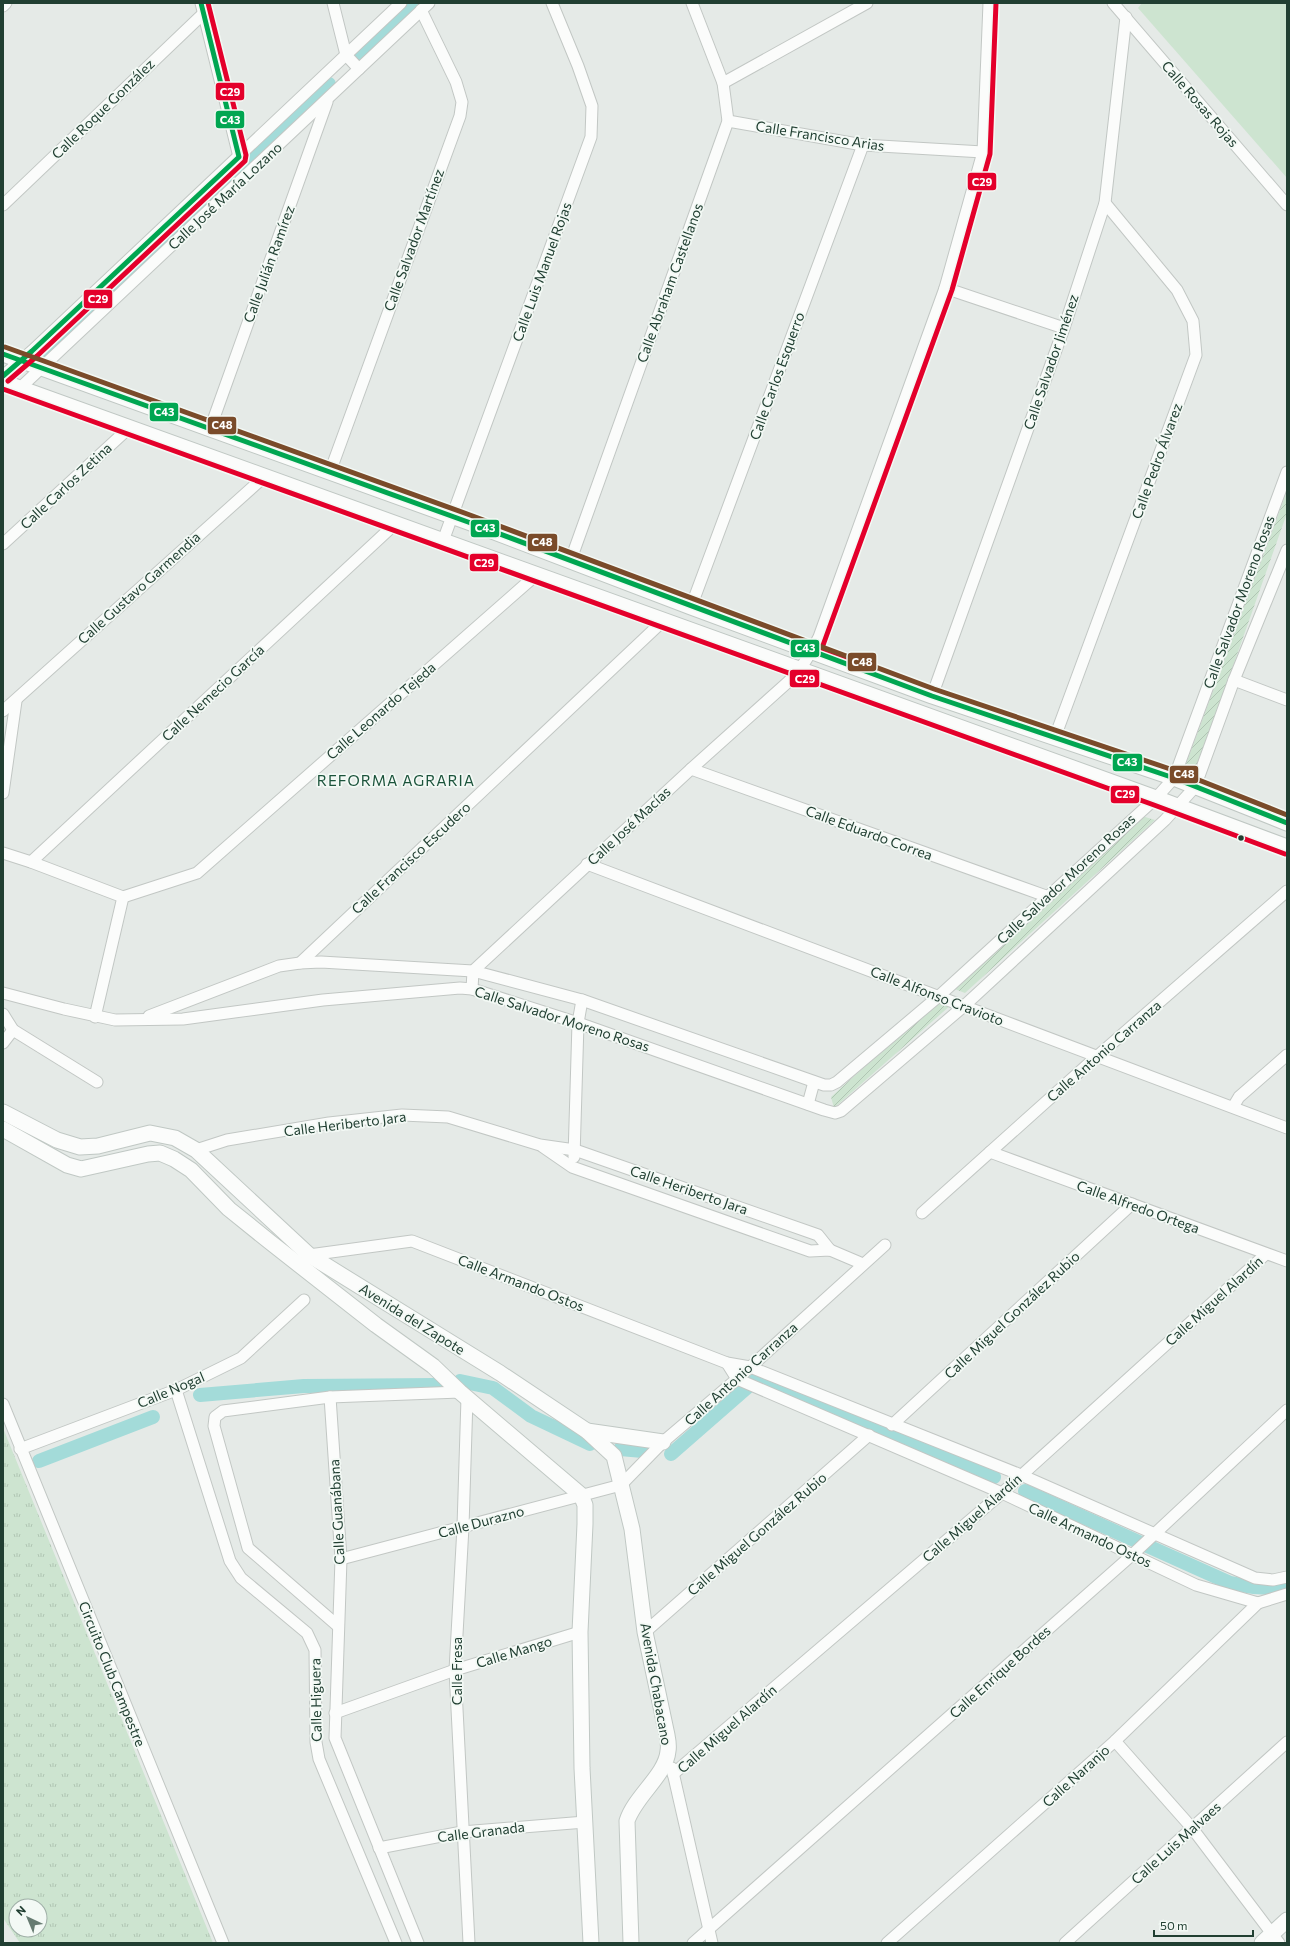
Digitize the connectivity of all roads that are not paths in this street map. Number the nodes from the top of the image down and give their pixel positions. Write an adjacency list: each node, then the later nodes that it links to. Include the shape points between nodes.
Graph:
1 (6, 3): 9 (street)
2 (333, 3): 13 (street)
3 (401, 3): 13 (street, Calle José María Lozano)
4 (552, 3): 37 (street, Calle Luis Manuel Rojas, via 592,106 591,137)
5 (692, 3): 15 (street, Calle Abraham Castellanos)
6 (867, 3): 15 (street)
7 (989, 3): 19 (street, Calle José Macías)
8 (1113, 3): 12 (street, Calle Rosas Rojas)
9 (3, 6)
10 (425, 7): 14 (street, Calle José María Lozano); 34 (street, Calle Salvador Martínez, via 456,82 462,102 460,116)
11 (203, 8): 20 (street); 22 (street, Calle Roque González)
12 (1126, 18): 21 (street, Calle Salvador Jiménez); 23 (street, Calle Rosas Rojas)
13 (346, 55): 14 (street); 20 (street, Calle José María Lozano)
14 (359, 69): 16 (street, Calle José María Lozano)
15 (723, 83): 17 (street, Calle Abraham Castellanos)
16 (328, 99): 28 (street, Calle José María Lozano); 33 (street, Calle Julián Ramírez)
17 (728, 121): 18 (street, Calle Francisco Arias); 43 (street, Calle Abraham Castellanos)
18 (863, 145): 19 (street, Calle Francisco Arias); 45 (street, Calle Carlos Esquerro)
19 (983, 152): 24 (street, Calle José Macías)
20 (239, 157): 27 (street, Calle José María Lozano)
21 (1105, 203): 25 (street, Calle Salvador Jiménez); 54 (street, Calle Pedro Álvarez, via 1177,290 1193,321 1196,355)
22 (3, 205)
23 (1287, 205)
24 (945, 288): 25 (street); 47 (street, Calle José Macías)
25 (1064, 328): 50 (street, Calle Salvador Jiménez)
26 (3, 354): 27 (main road)
27 (20, 360): 28 (main road); 29 (street, Calle José María Lozano)
28 (41, 368): 31 (street, Calle José María Lozano); 33 (main road)
29 (3, 376)
30 (3, 382): 31 (main road)
31 (19, 389): 32 (main road)
32 (128, 428): 36 (main road); 40 (street, Calle Carlos Zetina)
33 (210, 429): 34 (main road)
34 (330, 472): 37 (main road)
35 (1287, 472): 57 (street, Calle Salvador Moreno Rosas)
36 (264, 477): 38 (main road); 52 (street, Calle Gustavo Garmendia)
37 (453, 516): 39 (street, Calle Luis Manuel Rojas); 43 (main road)
38 (395, 524): 39 (main road); 65 (street, Calle Nemecio García)
39 (443, 541): 44 (main road)
40 (3, 544)
41 (1287, 550): 42 (street, Calle Salvador Moreno Rosas)
42 (1285, 560): 49 (street, Calle Salvador Moreno Rosas)
43 (570, 562): 45 (main road)
44 (536, 575): 46 (main road); 69 (street, Calle Leonardo Tejeda, via 197,873)
45 (690, 607): 47 (main road)
46 (663, 621): 48 (main road); 70 (street, Calle Francisco Escudero)
47 (812, 652): 48 (street, Calle José Macías); 50 (main road)
48 (800, 670): 56 (street, Calle José Macías); 60 (main road)
49 (1234, 680): 51 (street); 58 (street, Calle Salvador Moreno Rosas)
50 (932, 696): 54 (main road)
51 (1287, 700)
52 (16, 701): 53 (street, Calle Gustavo Garmendia); 55 (street)
53 (3, 711)
54 (1055, 737): 57 (main road)
55 (6, 754): 59 (street)
56 (691, 769): 66 (street, Calle José Macías); 68 (street, Calle Eduardo Correa)
57 (1174, 778): 58 (main road); 60 (street, Calle Salvador Moreno Rosas)
58 (1195, 787): 61 (street, Calle Salvador Moreno Rosas); 62 (main road)
59 (3, 793)
60 (1156, 798): 61 (main road); 68 (street, Calle Salvador Moreno Rosas)
61 (1178, 806): 63 (main road); 76 (street, Calle Salvador Moreno Rosas)
62 (1287, 823)
63 (1287, 847)
64 (3, 854): 65 (street)
65 (31, 862): 69 (street)
66 (587, 864): 71 (street, Calle José Macías); 74 (street, Calle Alfonso Cravioto)
67 (1287, 892): 84 (street, Calle Antonio Carranza)
68 (1046, 896): 74 (street, Calle Salvador Moreno Rosas)
69 (123, 897): 78 (street)
70 (300, 962): 71 (street, Calle Salvador Moreno Rosas); 79 (street, via 279,966)
71 (473, 971): 72 (street); 75 (street, Calle Salvador Moreno Rosas)
72 (472, 989): 79 (street, Calle Salvador Moreno Rosas, via 323,1000 183,1019); 80 (street, Calle Salvador Moreno Rosas)
73 (3, 993): 78 (street, Calle Salvador Moreno Rosas)
74 (939, 996): 76 (street, Calle Alfonso Cravioto); 86 (street, Calle Salvador Moreno Rosas, via 837,1082 831,1085)
75 (582, 1000): 80 (street); 86 (street, Calle Salvador Moreno Rosas)
76 (964, 1006): 84 (street, Calle Alfonso Cravioto); 87 (street, Calle Salvador Moreno Rosas, via 841,1111 835,1113)
77 (3, 1014): 81 (street)
78 (95, 1017): 79 (street, Calle Salvador Moreno Rosas, via 115,1020)
79 (140, 1019)
80 (578, 1023): 87 (street, Calle Salvador Moreno Rosas); 94 (street)
81 (13, 1030): 82 (street); 85 (street)
82 (3, 1043)
83 (1287, 1055): 88 (street, via 1239,1097)
84 (1097, 1056): 88 (street, Calle Alfonso Cravioto); 95 (street, Calle Antonio Carranza)
85 (97, 1082)
86 (814, 1082): 87 (street)
87 (808, 1104)
88 (1233, 1107): 90 (street, Calle Alfonso Cravioto)
89 (3, 1112): 93 (main road, Avenida del Zapote, via 57,1140 80,1147 98,1146 150,1133 175,1138)
90 (1287, 1128)
91 (3, 1129): 110 (main road, Avenida del Zapote, via 67,1165 81,1169 148,1154 160,1153 174,1159 191,1170 229,1209 332,1291 433,1366)
92 (540, 1145): 93 (street, Calle Heriberto Jara, via 448,1117 402,1115 329,1123 227,1140); 94 (street, Calle Heriberto Jara); 96 (street, Calle Heriberto Jara)
93 (196, 1150): 102 (main road, Avenida del Zapote)
94 (575, 1150): 96 (street); 100 (street, Calle Heriberto Jara, via 818,1236)
95 (990, 1152): 97 (street, Calle Alfredo Ortega); 98 (street, Calle Antonio Carranza)
96 (572, 1167): 100 (street, Calle Heriberto Jara, via 810,1251)
97 (1132, 1204): 101 (street, Calle Alfredo Ortega); 114 (street, Calle Miguel González Rubio)
98 (922, 1213)
99 (885, 1245): 104 (street, Calle Antonio Carranza)
100 (830, 1250): 104 (street, Calle Heriberto Jara)
101 (1266, 1254): 103 (street, Calle Alfredo Ortega); 119 (street, Calle Miguel Alardín)
102 (309, 1255): 106 (street, Calle Armando Ostos, via 412,1241); 115 (main road, Avenida del Zapote, via 500,1373)
103 (1287, 1261)
104 (863, 1264): 107 (street, Calle Antonio Carranza)
105 (304, 1300): 109 (street, Calle Nogal, via 241,1358)
106 (727, 1363): 107 (street, Calle Armando Ostos); 108 (street)
107 (750, 1367): 108 (street, Calle Antonio Carranza); 114 (street, Calle Armando Ostos)
108 (737, 1379): 116 (street, Calle Armando Ostos); 117 (street, Calle Antonio Carranza)
109 (176, 1390): 118 (street, Calle Nogal); 147 (street, Calle Higuera, via 230,1561 241,1578 307,1633 315,1650 316,1742 319,1759)
110 (464, 1395): 111 (street); 122 (main road, Avenida del Zapote); 123 (street, Calle Fresa)
111 (330, 1397): 126 (street, Calle Guanábana); 130 (street, via 223,1411 215,1417 214,1426 248,1548)
112 (3, 1404): 118 (street, Circuito Club Campestre)
113 (1287, 1410): 124 (street, Calle Enrique Bordes)
114 (892, 1425): 119 (street, Calle Armando Ostos)
115 (587, 1431): 117 (main road); 120 (main road, Avenida del Zapote, via 614,1456)
116 (869, 1436): 121 (street, Calle Armando Ostos); 132 (street, Calle Miguel González Rubio)
117 (663, 1442): 120 (street, Calle Antonio Carranza)
118 (20, 1449): 146 (street, Circuito Club Campestre)
119 (1021, 1476): 121 (street, Calle Miguel Alardín); 124 (street, Calle Armando Ostos)
120 (622, 1485): 122 (street, Calle Durazno); 132 (main road, Avenida Chabacano, via 632,1529)
121 (1002, 1493): 125 (street, Calle Armando Ostos); 138 (street, Calle Miguel Alardín)
122 (582, 1495): 123 (street, Calle Durazno); 131 (main road, via 586,1524)
123 (462, 1527): 126 (street, Calle Durazno); 133 (street, Calle Fresa)
124 (1153, 1533): 125 (street, Calle Enrique Bordes); 127 (street, Calle Armando Ostos, via 1254,1578 1273,1580)
125 (1132, 1555): 129 (street, Calle Armando Ostos, via 1196,1585); 144 (street, Calle Enrique Bordes)
126 (341, 1559): 130 (street, Calle Guanábana)
127 (1287, 1577)
128 (1287, 1594): 129 (street)
129 (1258, 1603): 135 (street, Calle Naranjo)
130 (338, 1626): 134 (street, Calle Higuera)
131 (580, 1632): 133 (street, Calle Mango); 139 (main road)
132 (645, 1632): 137 (main road, Avenida Chabacano, via 667,1735)
133 (455, 1670): 134 (street, Calle Mango); 141 (street, Calle Fresa)
134 (335, 1713): 142 (street, Calle Higuera, via 335,1738)
135 (1115, 1741): 140 (street); 154 (street, Calle Naranjo)
136 (1287, 1742): 140 (street, Calle Luis Malvaes)
137 (668, 1752): 138 (street); 151 (main road, Avenida Chabacano, via 662,1769 631,1809 627,1821)
138 (673, 1774): 144 (street)
139 (585, 1822): 141 (street, Calle Granada); 150 (main road)
140 (1192, 1828): 145 (street); 155 (street, Calle Luis Malvaes)
141 (462, 1832): 142 (street, Calle Granada); 149 (street, Calle Fresa)
142 (379, 1848): 148 (street, Calle Higuera)
143 (1287, 1920): 145 (main road)
144 (709, 1929): 152 (street, Calle Enrique Bordes); 153 (street)
145 (1271, 1940)
146 (223, 1943)
147 (396, 1943)
148 (418, 1943)
149 (469, 1943)
150 (591, 1943)
151 (631, 1943)
152 (694, 1943)
153 (712, 1943)
154 (888, 1943)
155 (1065, 1943)

